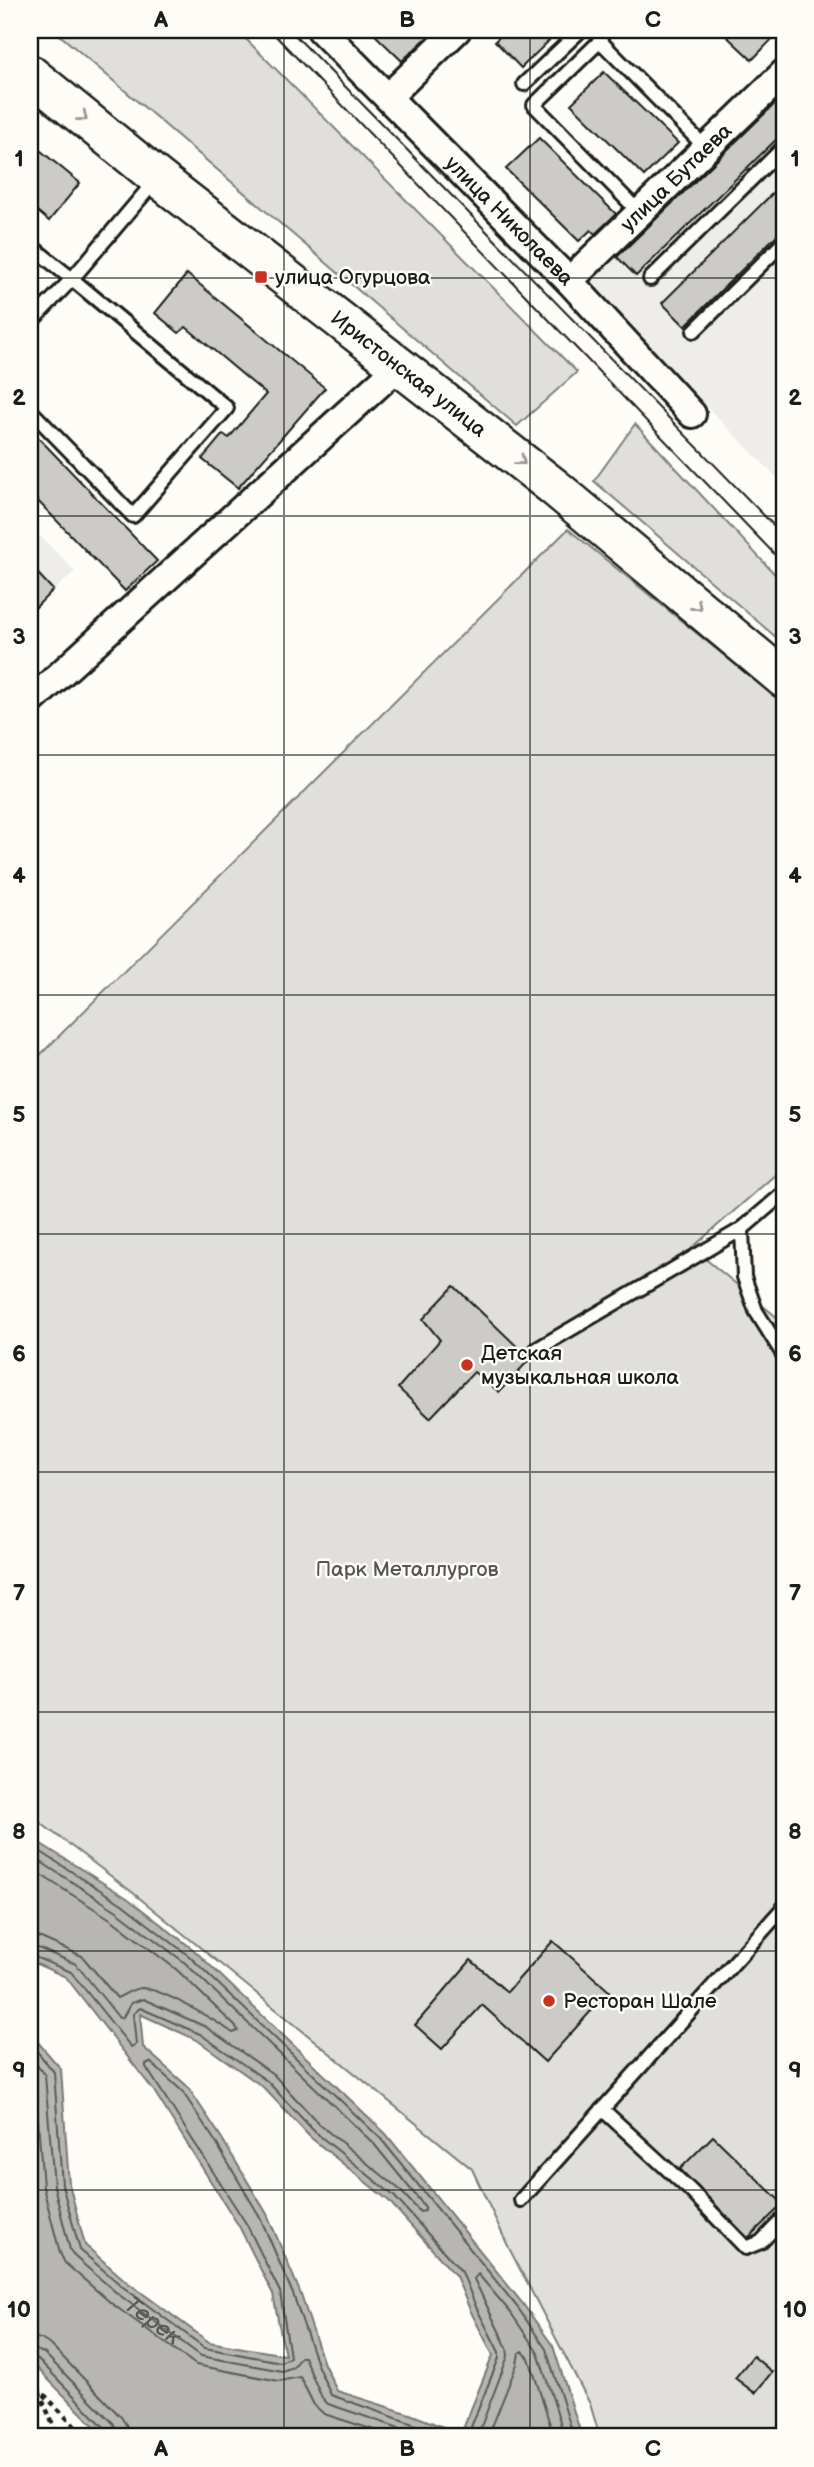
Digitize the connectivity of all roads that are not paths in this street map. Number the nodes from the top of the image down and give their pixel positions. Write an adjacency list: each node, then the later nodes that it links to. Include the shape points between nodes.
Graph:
1 (321, 30): 7 (street, улица Николаева)
2 (457, 30): 7 (street)
3 (581, 30): 6 (lane)
4 (784, 73): 9 (street, улица Бутаева)
5 (30, 74): 10 (main road, Иристонская улица, one-way to 10)
6 (524, 84)
7 (388, 97): 16 (street, улица Николаева)
8 (784, 147): 15 (lane)
9 (707, 149): 11 (street, улица Бутаева); 11 (lane, via 600,41 534,105)
10 (158, 178): 14 (lane); 19 (main road, Иристонская улица)
11 (640, 213): 16 (street, улица Бутаева)
12 (784, 242): 18 (lane)
13 (30, 244): 14 (lane)
14 (72, 279): 17 (lane); 20 (lane, via 227,408 133,516)
15 (650, 279)
16 (569, 281): 21 (street, улица Николаева)
17 (30, 324)
18 (694, 331)
19 (400, 365): 22 (main road, Иристонская улица, one-way to 22); 23 (street)
20 (30, 410)
21 (692, 414)
22 (784, 679)
23 (30, 702)
24 (784, 1193): 25 (lane)
25 (742, 1229): 26 (lane); 27 (lane, via 744,1277 756,1311)
26 (537, 1349)
27 (784, 1356)
28 (784, 1908): 29 (lane)
29 (602, 2109): 30 (lane); 31 (lane, via 746,2248 761,2242)
30 (521, 2200)
31 (784, 2218)

